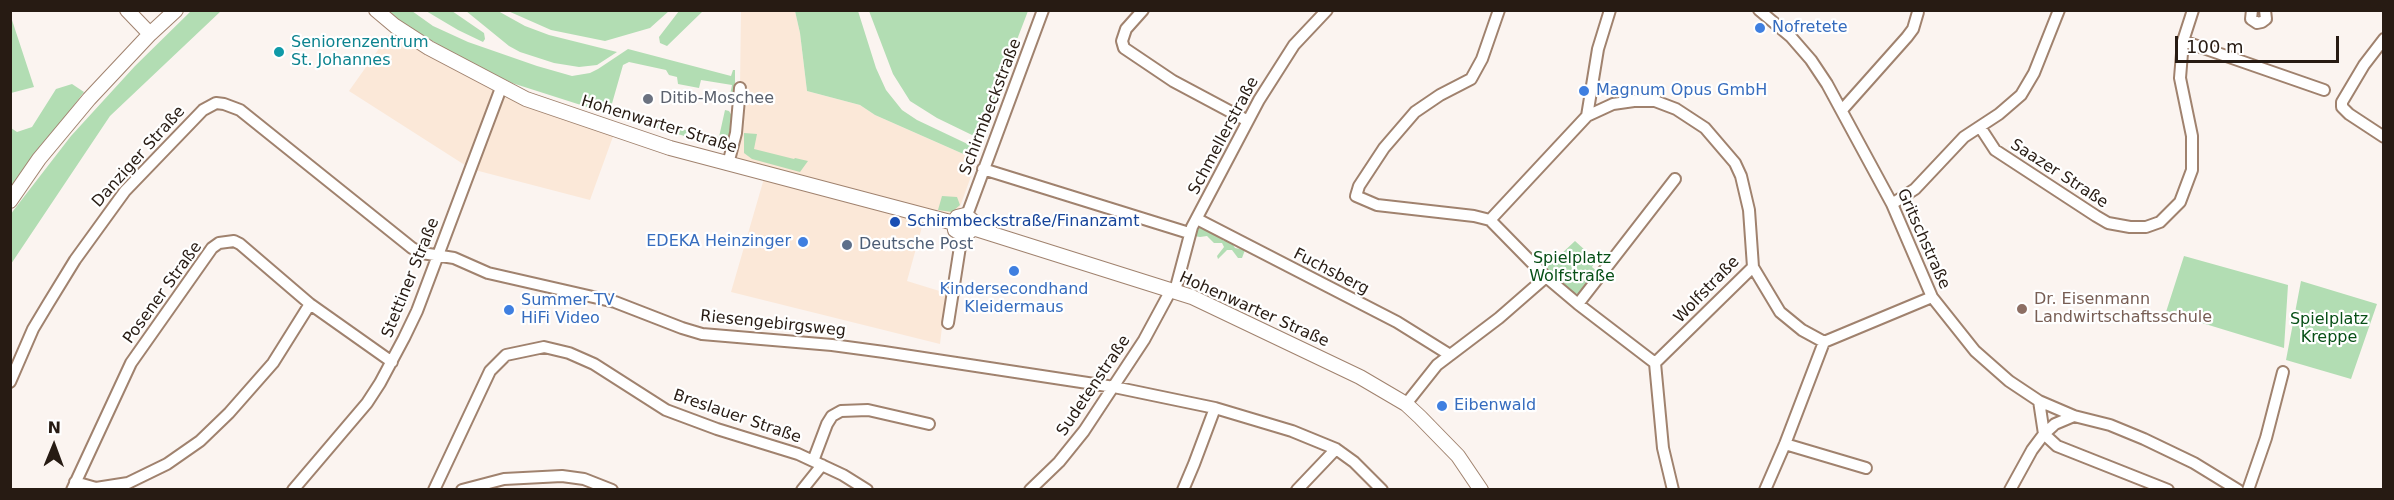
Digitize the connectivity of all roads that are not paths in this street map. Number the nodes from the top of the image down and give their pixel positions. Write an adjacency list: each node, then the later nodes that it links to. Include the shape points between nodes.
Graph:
1 (127, 10): 16 (street)
2 (176, 10): 16 (street)
3 (376, 10): 19 (street, Hohenwarter Straße, via 429,48)
4 (1043, 10): 28 (street, Schirmbeckstraße)
5 (1143, 10): 24 (street, via 1126,29 1124,48 1173,81)
6 (1327, 10): 24 (street, Schmellerstraße, via 1281,63)
7 (1498, 10): 34 (street, via 1471,79 1415,112 1384,148 1356,196 1377,205)
8 (1610, 10): 23 (street, via 1598,49)
9 (1759, 10): 15 (street, Gritschstraße)
10 (2059, 10): 25 (street, via 2028,85 2010,105)
11 (2193, 10): 18 (street, Saazer Straße)
12 (2265, 10): 13 (street, via 2266,18 2257,23 2251,19)
13 (2252, 11)
14 (1918, 12): 22 (street, via 1907,38)
15 (1773, 14): 22 (street, Gritschstraße, via 1811,60)
16 (150, 34): 30 (street, via 89,99)
17 (2384, 39): 26 (street, via 2342,102 2345,111)
18 (2183, 41): 21 (street); 25 (street, Saazer Straße, via 2180,78 2193,161 2184,195 2160,222 2146,227 2108,223 1995,150)
19 (501, 88): 27 (street, Hohenwarter Straße, via 610,129); 37 (street, Stettiner Straße)
20 (740, 88): 27 (street)
21 (2324, 90)
22 (1842, 110): 31 (street, Gritschstraße)
23 (1587, 116): 34 (street); 38 (street, Wolfstraße, via 1613,104 1655,101 1705,128 1741,176 1749,210)
24 (1248, 121): 33 (street, Schmellerstraße)
25 (1980, 127): 31 (street, via 1964,137 1915,189)
26 (2384, 137)
27 (729, 164): 35 (street, Hohenwarter Straße)
28 (983, 169): 32 (street, Schirmbeckstraße); 36 (street)
29 (1675, 178): 43 (street)
30 (10, 201)
31 (1892, 204): 41 (street, Gritschstraße)
32 (967, 215): 35 (street, via 959,216)
33 (1197, 219): 36 (street, Schmellerstraße); 46 (street, Fuchsberg, via 1397,322)
34 (1490, 220): 39 (street)
35 (963, 228): 40 (street, Hohenwarter Straße); 44 (street)
36 (1189, 234): 40 (street, Schmellerstraße)
37 (438, 256): 47 (street, Stettiner Straße); 50 (street, Danziger Straße, via 412,248 240,110 224,104 209,105 125,191 101,223 33,330); 51 (street, Riesengebirgsweg, via 488,273 615,302 702,334 832,345)
38 (1753, 267): 45 (street, via 1780,312); 48 (street, Wolfstraße)
39 (1546, 277): 43 (street); 46 (street)
40 (1173, 290): 51 (street, Sudetenstraße); 53 (street, Hohenwarter Straße, via 1360,376)
41 (1932, 297): 45 (street); 52 (street, Gritschstraße, via 1975,351)
42 (310, 304): 47 (street, Posener Straße); 63 (street, via 266,371 230,413 192,446 160,468 128,483 96,488); 63 (street, Posener Straße, via 240,244 226,241 212,248 131,363)
43 (1578, 304): 48 (street)
44 (948, 323)
45 (1824, 342): 58 (street)
46 (1450, 355): 53 (street, via 1427,375)
47 (392, 362): 64 (street, Stettiner Straße, via 367,403)
48 (1655, 363): 75 (street, via 1663,448)
49 (2283, 372): 80 (street)
50 (10, 382)
51 (1114, 387): 54 (street, Riesengebirgsweg); 70 (street, Sudetenstraße, via 1059,462)
52 (2039, 401): 55 (street, Gritschstraße); 57 (street)
53 (1406, 404): 74 (street, Hohenwarter Straße, via 1458,456)
54 (1215, 408): 59 (street, Riesengebirgsweg); 71 (street)
55 (2074, 416): 57 (street); 79 (street, Gritschstraße, via 2153,442)
56 (929, 424): 60 (street, via 868,410 841,411 827,424)
57 (2044, 434): 62 (street, via 2057,446); 77 (street)
58 (1785, 444): 61 (street); 76 (street)
59 (1336, 449): 72 (street); 73 (street, Riesengebirgsweg)
60 (818, 463): 65 (street, Breslauer Straße, via 666,410 594,364 544,347 506,355 490,371); 68 (street); 69 (street, Breslauer Straße)
61 (1866, 468)
62 (2141, 485): 78 (street)
63 (73, 486)
64 (292, 489)
65 (434, 489)
66 (462, 489): 67 (street, via 504,479 562,476)
67 (612, 489)
68 (802, 489)
69 (867, 489)
70 (1030, 489)
71 (1183, 489)
72 (1297, 489)
73 (1382, 489)
74 (1481, 489)
75 (1673, 489)
76 (1765, 489)
77 (2010, 489)
78 (2168, 489)
79 (2238, 489)
80 (2248, 489)

